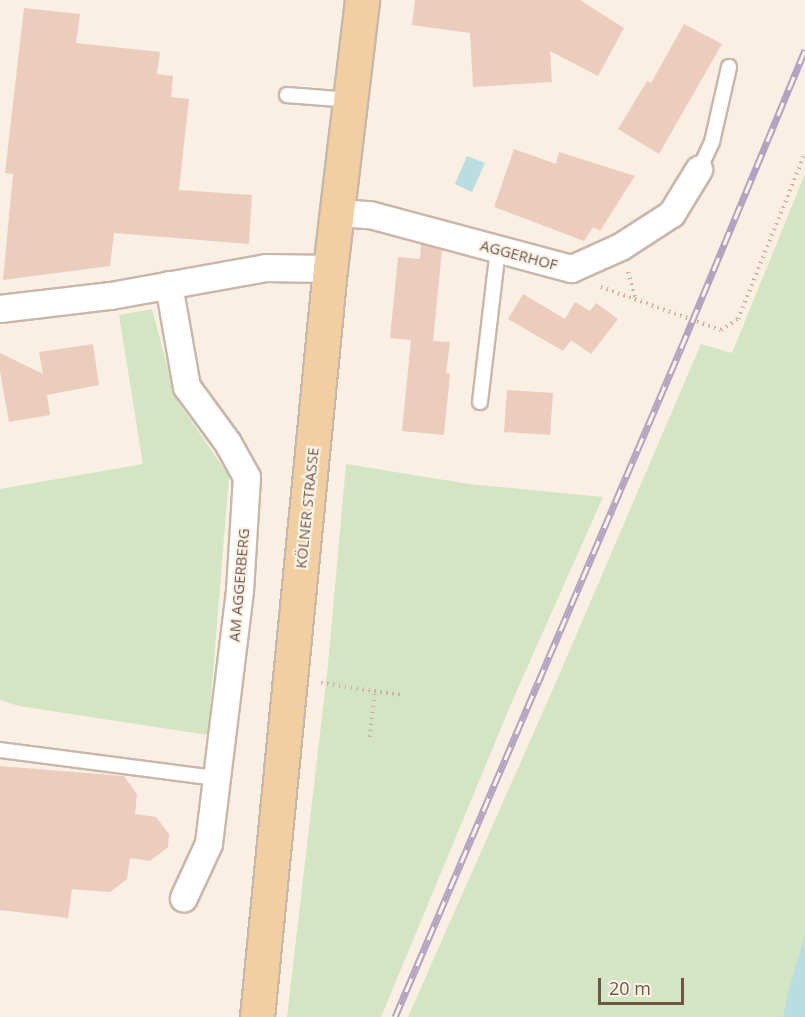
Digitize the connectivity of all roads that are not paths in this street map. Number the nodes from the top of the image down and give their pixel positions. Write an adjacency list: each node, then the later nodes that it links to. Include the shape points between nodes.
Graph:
1 (362, 0): 4 (main road, KÖLNER STRASSE)
2 (729, 67): 5 (lane, via 712,142)
3 (287, 95): 4 (lane)
4 (350, 100): 6 (main road, KÖLNER STRASSE)
5 (699, 170): 7 (street, AGGERHOF, via 672,214 621,248 572,269)
6 (338, 213): 7 (street, AGGERHOF, via 370,215); 8 (main road, KÖLNER STRASSE)
7 (498, 249): 11 (lane)
8 (330, 269): 9 (street, via 266,268); 15 (main road, KÖLNER STRASSE)
9 (169, 285): 10 (street); 13 (street, AM AGGERBERG, via 187,387 247,477 240,591)
10 (0, 309)
11 (480, 402)
12 (0, 750): 13 (lane)
13 (217, 778): 14 (street, AM AGGERBERG, via 209,844)
14 (184, 898)
15 (256, 1017)

